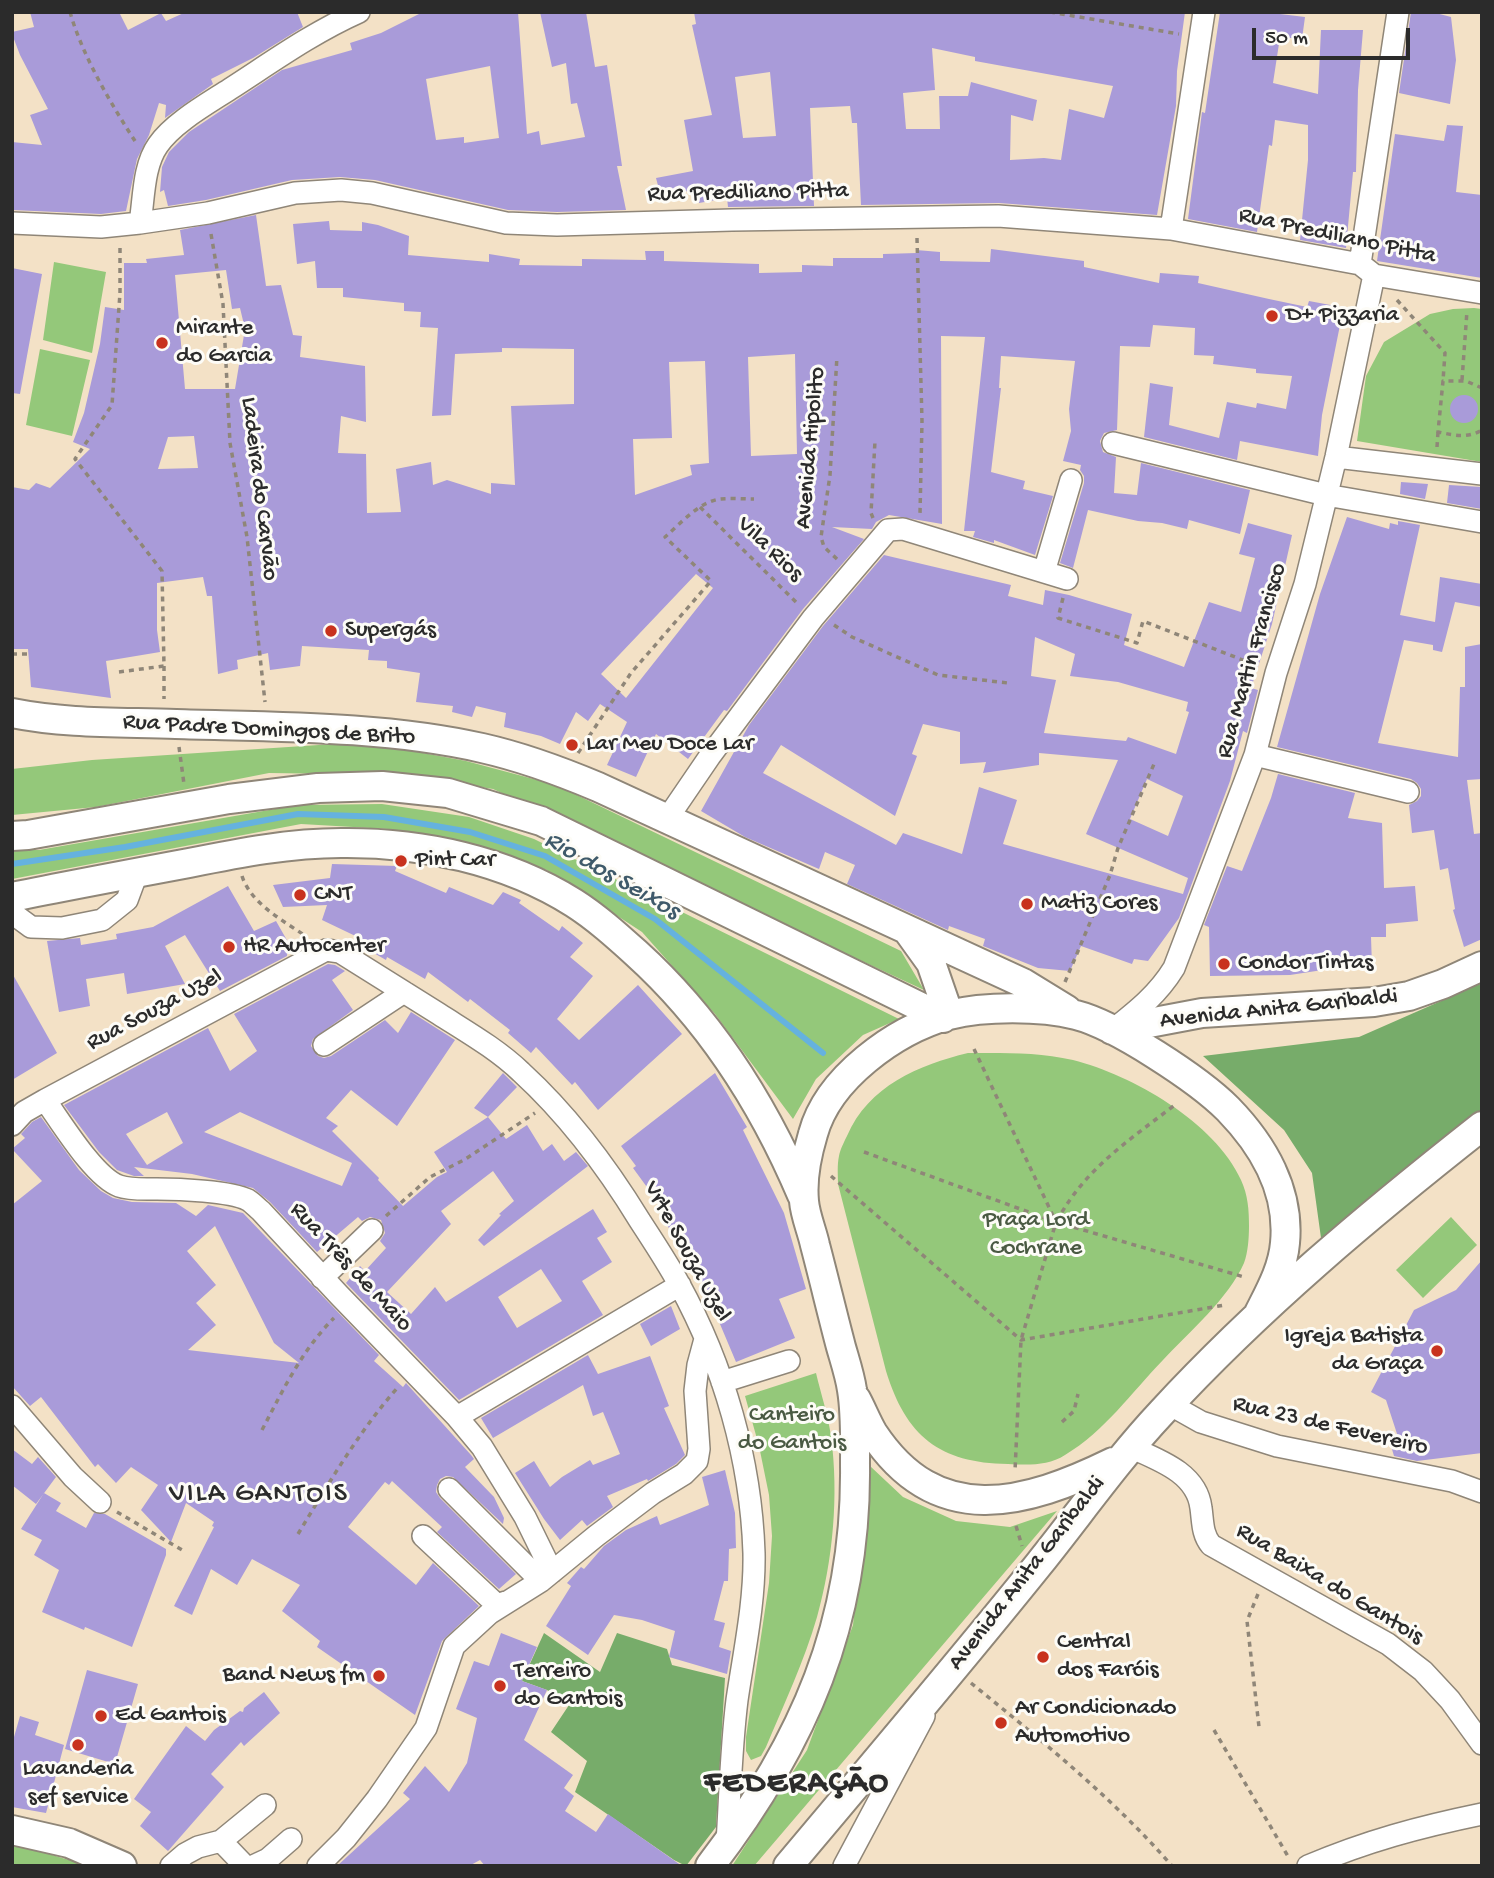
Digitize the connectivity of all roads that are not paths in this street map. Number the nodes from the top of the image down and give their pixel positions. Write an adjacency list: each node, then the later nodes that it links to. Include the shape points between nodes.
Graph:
1 (359, 12): 4 (street)
2 (1204, 12): 7 (street)
3 (1398, 12): 8 (street, Rua Martin Francisco)
4 (330, 18): 6 (street, via 197,111 158,145)
5 (12, 223): 6 (street, Rua Prediliano Pitta)
6 (130, 224): 7 (street, Rua Prediliano Pitta, via 208,213 295,193 341,190 506,223 998,216)
7 (1171, 229): 8 (street, Rua Prediliano Pitta)
8 (1367, 270): 9 (street, Rua Prediliano Pitta); 11 (street, Rua Martin Francisco)
9 (1475, 292)
10 (1113, 443): 14 (street)
11 (1336, 457): 12 (street); 14 (street, Rua Martin Francisco)
12 (1482, 474)
13 (1071, 480): 16 (street)
14 (1326, 495): 15 (street); 19 (street, Rua Martin Francisco)
15 (1482, 522)
16 (1044, 572): 17 (street); 21 (street, via 911,531 888,530 815,616)
17 (1067, 579)
18 (12, 713): 21 (main road, Rua Padre Domingos de Brito, via 57,721 415,736 482,748 565,773)
19 (1255, 755): 20 (street); 32 (street, Rua Martin Francisco, via 1174,968 1149,1002)
20 (1408, 792)
21 (667, 819): 26 (main road, Rua Padre Domingos de Brito)
22 (12, 836): 31 (main road, via 318,788 382,786 448,793 541,821)
23 (137, 873): 24 (main road); 25 (street, via 127,900 102,920 62,928 31,927); 37 (main road, via 238,853 341,843 436,850 481,862 573,902 646,962 706,1026 764,1115)
24 (12, 897)
25 (12, 913)
26 (907, 930): 30 (main road, Rua Padre Domingos de Brito, via 1023,983); 31 (main road, Rua Padre Domingos de Brito, via 931,963)
27 (326, 950): 29 (street, Vrte Souza Uzel, via 340,952); 34 (street, Rua Souza Uzel)
28 (1482, 966): 32 (main road, Avenida Anita Garibaldi, via 1420,992 1374,1002 1202,1013)
29 (404, 992): 33 (street); 40 (street, Vrte Souza Uzel, via 485,1042 521,1071 619,1186)
30 (1064, 1008): 31 (main road, Avenida Anita Garibaldi); 32 (main road, Avenida Anita Garibaldi)
31 (946, 1016): 37 (main road, Avenida Anita Garibaldi, via 879,1049 831,1097 813,1131)
32 (1112, 1030): 41 (main road, Avenida Anita Garibaldi, via 1225,1106 1267,1159 1280,1193 1285,1242)
33 (324, 1045)
34 (45, 1100): 35 (street, Rua Souza Uzel); 39 (street, Rua Três de Maio, via 80,1150 118,1185 248,1200)
35 (12, 1125)
36 (1482, 1126): 41 (main road, Avenida Anita Garibaldi)
37 (804, 1201): 45 (main road, Avenida Anita Garibaldi)
38 (372, 1230): 39 (street)
39 (322, 1278): 48 (street, Rua Três de Maio)
40 (680, 1285): 42 (street, Vrte Souza Uzel); 48 (street)
41 (1259, 1312): 46 (main road, Avenida Anita Garibaldi)
42 (705, 1339): 44 (street, Vrte Souza Uzel); 54 (street, via 695,1391 697,1461)
43 (789, 1361): 44 (street)
44 (722, 1382): 63 (street, Vrte Souza Uzel, via 745,1469 754,1554)
45 (852, 1390): 49 (main road, Avenida Anita Garibaldi, via 873,1433 895,1460 919,1482 948,1496 978,1501 1015,1498 1078,1479); 63 (main road, Avenida Anita Garibaldi, via 856,1501 852,1551 831,1645 814,1693 771,1779)
46 (1169, 1404): 49 (main road, Avenida Anita Garibaldi); 51 (street, Rua 23 de Fevereiro, via 1201,1422 1277,1446 1452,1481)
47 (12, 1406): 52 (street, via 73,1478)
48 (457, 1417): 54 (street, Rua Três de Maio, via 499,1471 525,1517)
49 (1124, 1453): 56 (main road, Avenida Anita Garibaldi); 57 (street, Rua Baixa do Gantois, via 1187,1477 1198,1492 1206,1539 1218,1550 1388,1644 1423,1671)
50 (449, 1489): 54 (street)
51 (1482, 1492)
52 (100, 1502)
53 (423, 1536): 55 (street, via 497,1605)
54 (547, 1576): 55 (street)
55 (506, 1602): 69 (street, via 454,1646 426,1727 377,1799)
56 (946, 1678): 71 (main road, Avenida Anita Garibaldi); 72 (street, Avenida Anita Garibaldi)
57 (1482, 1744)
58 (265, 1805): 62 (street)
59 (1482, 1814): 64 (street, via 1407,1830)
60 (12, 1830): 65 (main road, via 69,1843)
61 (291, 1839): 68 (street)
62 (222, 1841): 66 (street, via 198,1847); 67 (street)
63 (727, 1843): 70 (main road, Avenida Anita Garibaldi)
64 (1299, 1864)
65 (122, 1866)
66 (171, 1866)
67 (246, 1866)
68 (253, 1866)
69 (318, 1866)
70 (710, 1866)
71 (788, 1866)
72 (844, 1866)

